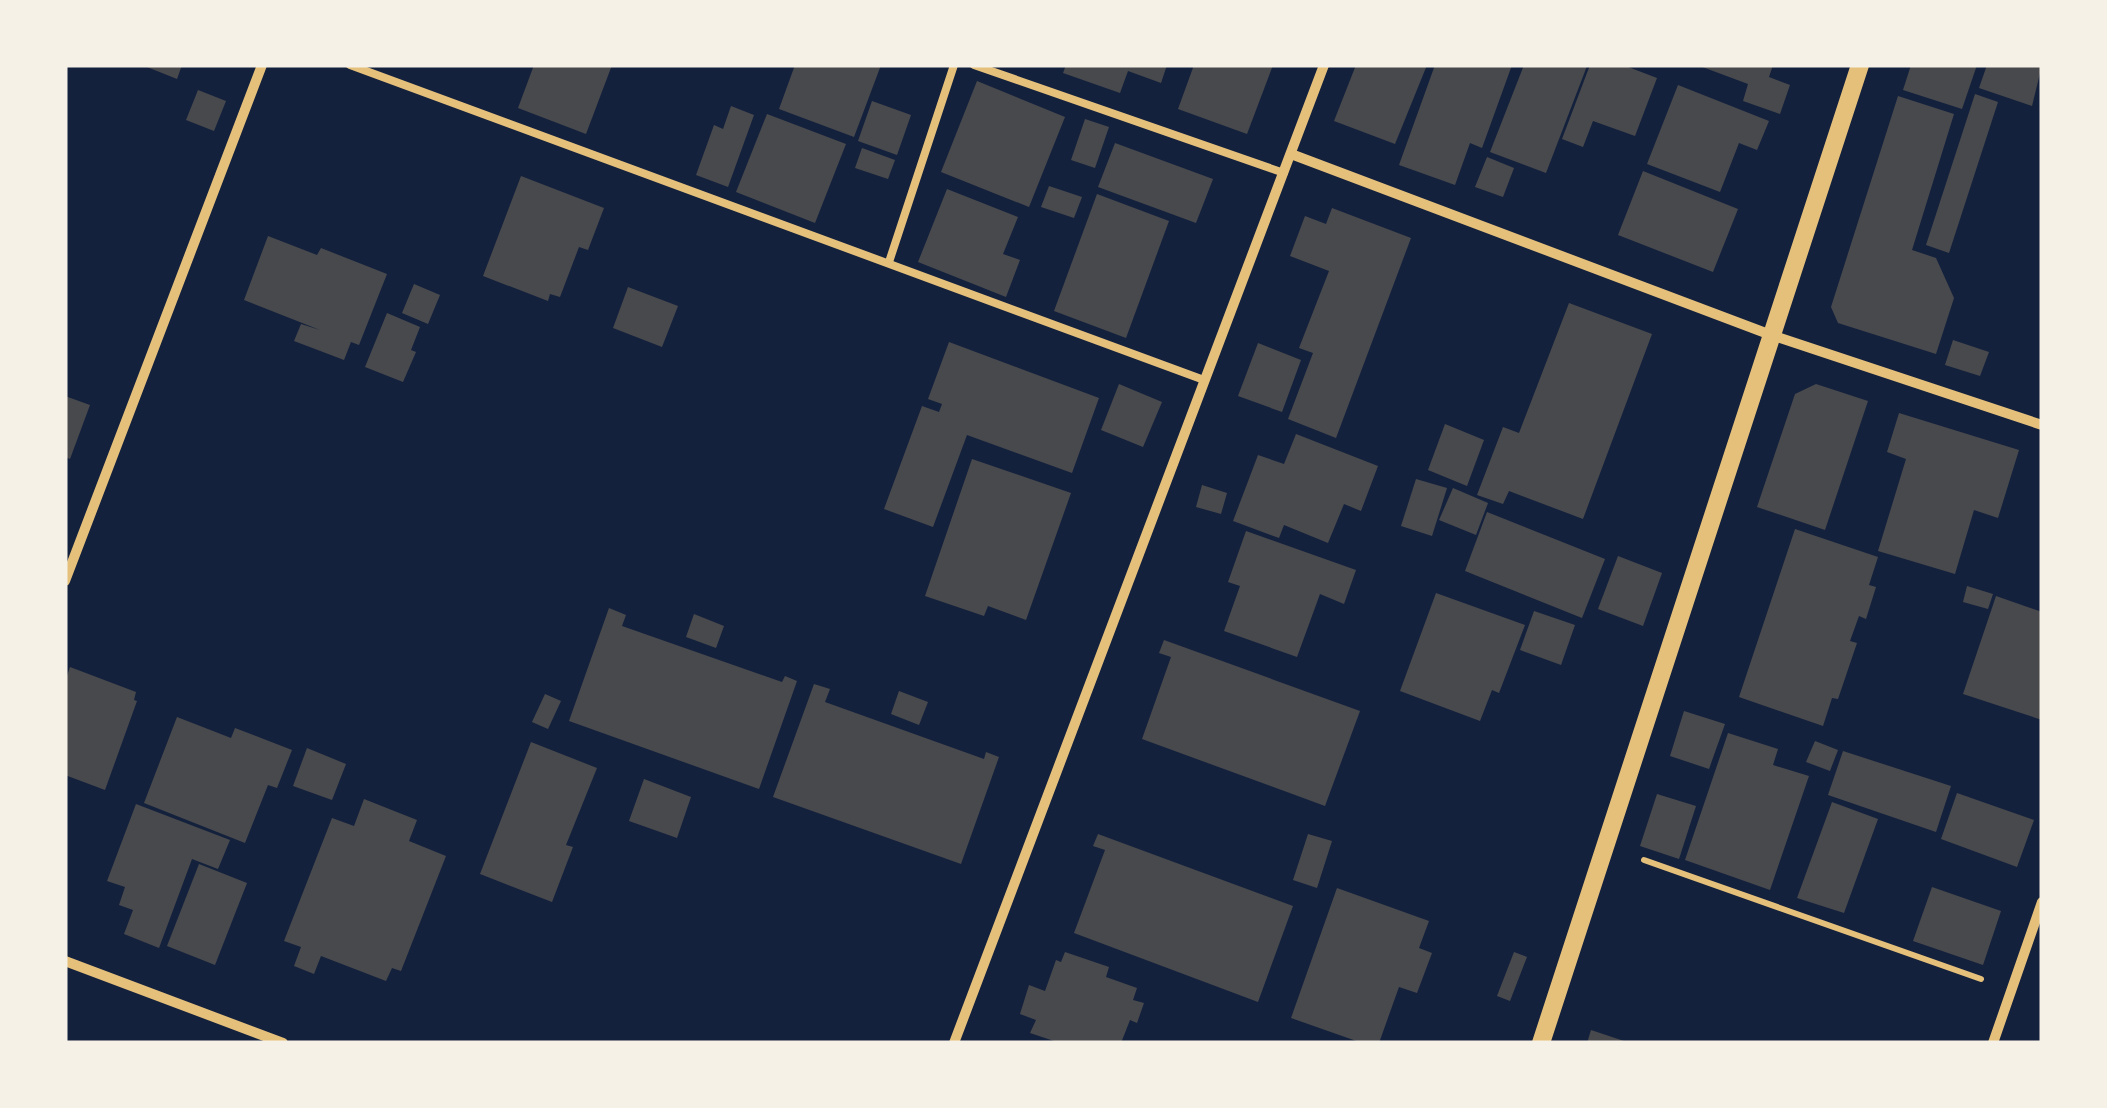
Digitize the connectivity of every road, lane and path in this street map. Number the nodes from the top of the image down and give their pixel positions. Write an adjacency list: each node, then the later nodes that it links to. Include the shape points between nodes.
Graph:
1 (262, 65): 13 (street)
2 (350, 65): 9 (lane)
3 (954, 65): 9 (lane)
4 (974, 65): 8 (lane)
5 (1324, 65): 7 (street)
6 (1860, 65): 10 (street)
7 (1291, 154): 8 (street); 10 (street)
8 (1284, 173): 11 (street)
9 (889, 262): 11 (lane)
10 (1771, 335): 12 (street); 14 (street)
11 (1204, 380): 19 (street)
12 (2042, 425)
13 (65, 581)
14 (1605, 846): 17 (path); 20 (street)
15 (2042, 902): 17 (street)
16 (65, 962): 18 (street)
17 (2011, 990): 21 (street)
18 (283, 1043)
19 (954, 1043)
20 (1541, 1043)
21 (1993, 1043)

